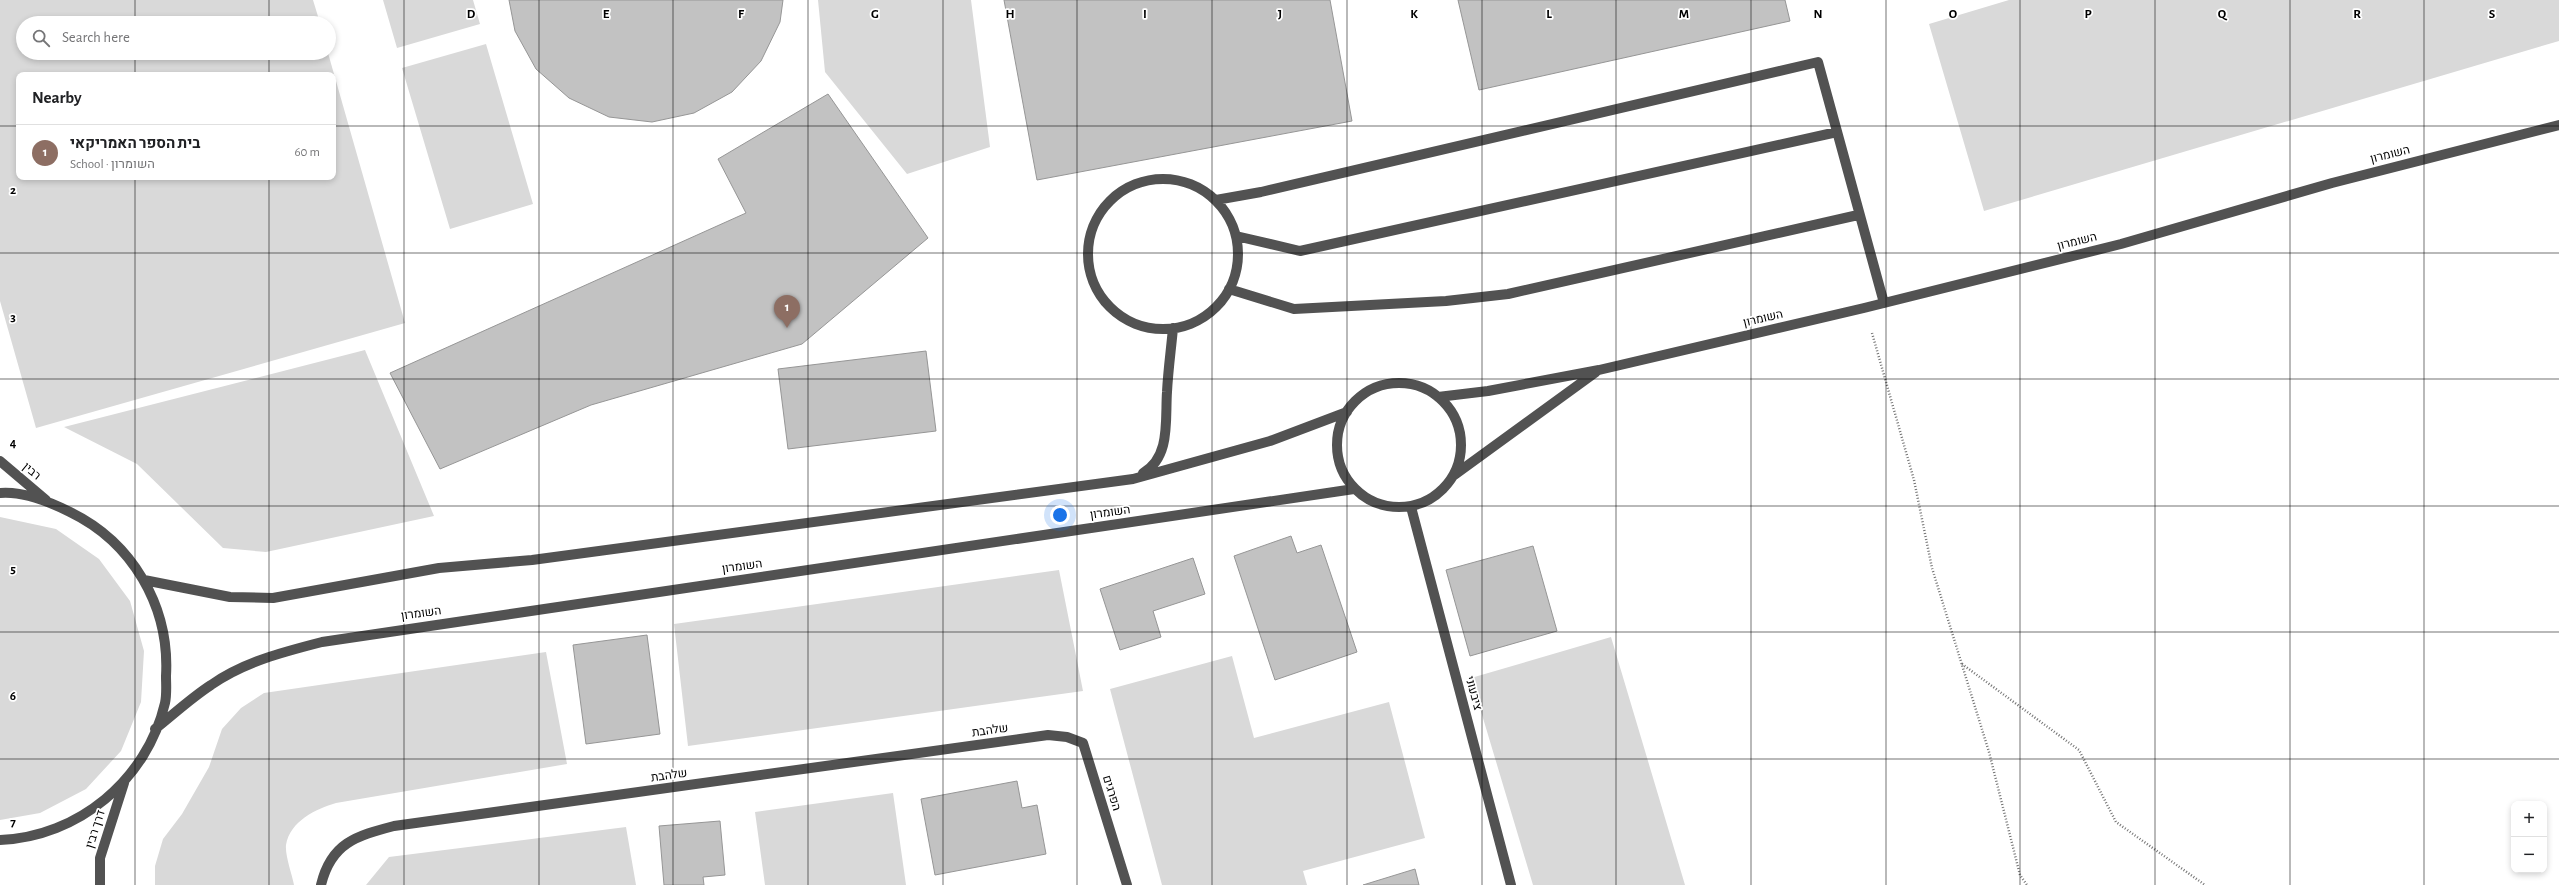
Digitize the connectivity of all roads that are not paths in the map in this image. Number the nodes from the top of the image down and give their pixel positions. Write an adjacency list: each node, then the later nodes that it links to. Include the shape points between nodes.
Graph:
1 (2559, 125): 7 (street, השומרון, via 2332,182 2121,244)
2 (1837, 132): 3 (street, via 1818,62 1261,192); 4 (street); 5 (street, via 1300,251)
3 (1216, 200): 5 (street, via 1229,216); 8 (street, via 1182,180 1161,178 1140,181 1122,190 1106,203 1090,233 1087,260 1092,280 1102,298 1115,312 1133,323 1153,329)
4 (1858, 215): 6 (street, via 1508,294 1446,301 1294,308); 7 (street)
5 (1236, 236): 6 (street, via 1239,255 1235,276)
6 (1229, 289): 8 (street, via 1213,311 1194,322)
7 (1884, 303): 9 (street, השומרון)
8 (1173, 328): 14 (street, via 1165,438 1160,456 1150,469)
9 (1599, 370): 10 (street, השומרון, via 1488,391); 13 (street, השומרון)
10 (1438, 397): 11 (street, via 1412,384 1392,383 1373,388 1357,399); 13 (street, via 1456,419 1461,438 1460,457)
11 (1347, 412): 14 (street, via 1270,441); 15 (street, via 1339,426 1336,442 1345,478)
12 (0, 461): 17 (street, רבין)
13 (1454, 476): 18 (street, via 1443,490)
14 (1133, 479): 19 (street, via 532,560 439,568 273,598 230,597)
15 (1354, 488): 18 (street, via 1376,504 1394,508); 20 (street, השומרון, via 322,642 284,651 246,665 211,684)
16 (0, 493): 17 (street)
17 (47, 501): 19 (street, via 93,523 130,557)
18 (1411, 507): 27 (street, ציבעוני)
19 (144, 580): 20 (street, via 155,600 168,650 165,702)
20 (155, 729): 22 (street, via 150,745)
21 (1048, 735): 25 (street, שלהבת, via 394,826 361,834 341,848 326,865); 26 (street, הפרגים, via 1067,737 1083,743)
22 (124, 782): 23 (street, via 93,810 57,829 18,839); 24 (street, דרך רבין, via 100,858)
23 (0, 840)
24 (100, 885)
25 (321, 885)
26 (1127, 885)
27 (1511, 885)

